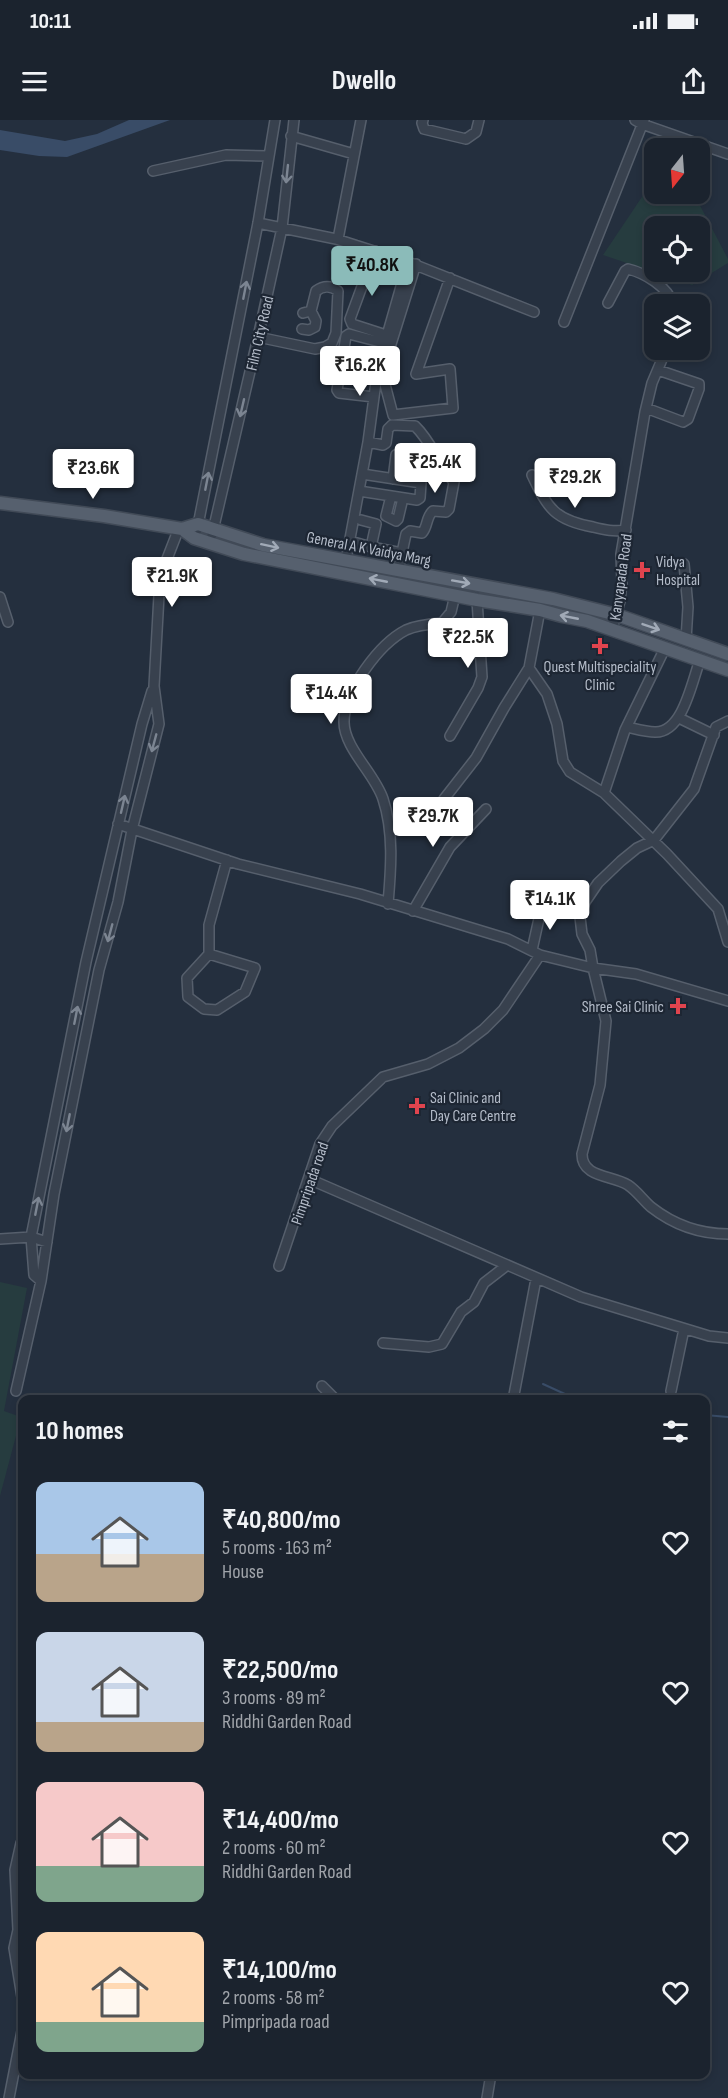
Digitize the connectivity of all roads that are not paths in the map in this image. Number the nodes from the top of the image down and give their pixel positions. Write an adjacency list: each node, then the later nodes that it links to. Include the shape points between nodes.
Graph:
1 (275, 120): 10 (street, Film City Road)
2 (294, 120): 7 (street, Film City Road)
3 (361, 120): 8 (street)
4 (423, 120): 5 (street, via 424,129 466,139 476,132)
5 (479, 120)
6 (640, 121): 9 (street); 23 (street)
7 (291, 136): 8 (street); 13 (street, Film City Road, one-way to 13)
8 (354, 154): 14 (street)
9 (728, 154)
10 (269, 156): 11 (street, via 226,155); 12 (street, Film City Road)
11 (153, 171)
12 (258, 223): 13 (street); 41 (street, Film City Road, one-way to 12)
13 (282, 228): 14 (street); 25 (street, Film City Road)
14 (338, 239): 15 (street)
15 (353, 244): 16 (street); 18 (street)
16 (375, 251): 17 (street); 26 (street, via 350,319 352,324)
17 (412, 263): 19 (street); 19 (street, via 382,373 393,416 453,408 450,369 416,374); 26 (street)
18 (346, 264)
19 (450, 278): 22 (street)
20 (668, 294): 21 (street, via 628,269)
21 (608, 303)
22 (534, 312)
23 (564, 322)
24 (302, 329): 25 (street, via 315,327 315,316 307,312 316,291 322,287 338,291 332,343 315,349)
25 (258, 338): 43 (street, Film City Road, one-way to 43)
26 (385, 339): 29 (street); 29 (street, via 346,336 337,390)
27 (662, 360): 28 (street, Kanyapada Road)
28 (658, 370): 30 (street, Kanyapada Road); 30 (street, via 699,384 699,389 688,419 683,422)
29 (374, 397): 31 (street)
30 (646, 408): 44 (street, Kanyapada Road)
31 (368, 442): 32 (street); 49 (street, via 386,443 392,424 415,426 454,482 449,509 430,513 422,533 406,534)
32 (362, 474): 34 (street); 36 (street)
33 (532, 475): 44 (street, via 550,508 564,520 614,532)
34 (393, 479): 35 (street); 35 (street, via 396,454 407,453)
35 (407, 480): 38 (street, via 421,483 420,498)
36 (359, 491): 37 (street); 46 (street)
37 (391, 496): 38 (street); 38 (street, via 386,516 396,520)
38 (403, 498)
39 (0, 503): 42 (main road, General A K Vaidya Marg)
40 (361, 520): 48 (street, via 376,524)
41 (198, 525): 42 (main road, General A K Vaidya Marg); 43 (main road, General A K Vaidya Marg); 45 (street, Film City Road)
42 (180, 528): 45 (main road, General A K Vaidya Marg); 66 (street, via 160,576)
43 (214, 529): 47 (street, Film City Road); 50 (main road, General A K Vaidya Marg, one-way to 50, via 263,545)
44 (626, 530): 57 (street, Kanyapada Road)
45 (194, 538): 47 (main road, General A K Vaidya Marg)
46 (350, 542): 48 (street); 50 (street)
47 (210, 543): 53 (main road, General A K Vaidya Marg, one-way to 47, via 244,554)
48 (371, 546): 49 (street)
49 (402, 553): 52 (street)
50 (346, 560): 52 (main road, General A K Vaidya Marg)
51 (684, 564): 60 (street)
52 (398, 571): 57 (main road, General A K Vaidya Marg, one-way to 57, via 553,599)
53 (455, 595): 55 (main road, General A K Vaidya Marg); 80 (street, via 451,612 442,623 406,630 380,650 351,694 344,722 348,739 383,798 390,829)
54 (0, 597): 58 (street)
55 (477, 600): 56 (main road, General A K Vaidya Marg); 71 (street, via 482,677)
56 (540, 610): 59 (main road, General A K Vaidya Marg, one-way to 56); 64 (street)
57 (617, 615): 59 (street, Kanyapada Road); 60 (main road, General A K Vaidya Marg, one-way to 60)
58 (8, 622)
59 (612, 630): 61 (main road, General A K Vaidya Marg)
60 (686, 640): 62 (main road, General A K Vaidya Marg)
61 (665, 648): 63 (main road, General A K Vaidya Marg); 69 (street)
62 (728, 654)
63 (700, 660): 65 (main road, General A K Vaidya Marg); 67 (street)
64 (529, 668): 72 (street, via 547,694 563,761 570,772); 73 (street, via 476,758)
65 (728, 670)
66 (154, 686): 75 (street, one-way to 66); 76 (street, one-way to 76, via 159,724)
67 (679, 718): 69 (street, via 663,731); 70 (street)
68 (728, 721): 70 (street, via 716,728)
69 (627, 727): 72 (street)
70 (714, 735): 77 (street, via 694,789)
71 (450, 736)
72 (604, 793): 77 (street)
73 (444, 799)
74 (486, 809): 83 (street, via 450,847)
75 (118, 824): 76 (street); 91 (street, one-way to 75)
76 (132, 830): 78 (street); 93 (street, one-way to 93, via 99,970)
77 (654, 840): 82 (street); 87 (street, via 621,861 585,902 580,917 582,934)
78 (227, 860): 80 (street); 86 (street, via 209,926)
79 (728, 903): 82 (street)
80 (388, 904): 83 (street)
81 (542, 905): 85 (street)
82 (718, 909): 84 (street)
83 (413, 911): 85 (street, via 508,939)
84 (728, 942)
85 (536, 952): 87 (street); 89 (street, Pimpripada road, via 503,1010 484,1029 428,1064 383,1077 344,1112 320,1144)
86 (209, 954): 86 (street, via 255,968 245,992 217,1010 204,1008 188,997 187,978)
87 (593, 968): 88 (street, via 636,974); 90 (street, via 606,1021 600,1085 582,1161 594,1172 626,1183 651,1206 686,1228)
88 (728, 1001)
89 (309, 1179): 94 (street, Pimpripada road); 95 (street)
90 (728, 1234)
91 (31, 1237): 92 (street); 93 (street); 97 (street, via 34,1275)
92 (0, 1239)
93 (47, 1242): 97 (street)
94 (279, 1266)
95 (506, 1266): 96 (street); 100 (street, via 484,1283 442,1344 429,1347)
96 (536, 1279): 98 (street); 105 (street)
97 (41, 1281): 102 (street)
98 (684, 1329): 99 (street); 103 (street)
99 (728, 1338)
100 (383, 1343)
101 (322, 1386): 104 (street)
102 (16, 1391)
103 (671, 1391)
104 (331, 1395)
105 (514, 1395)
106 (18, 1856): 108 (street)
107 (18, 1930): 109 (street, via 14,1948)
108 (18, 1930)
109 (18, 1972)
110 (18, 2052): 112 (street)
111 (490, 2079): 113 (street)
112 (9, 2098)
113 (487, 2098)

